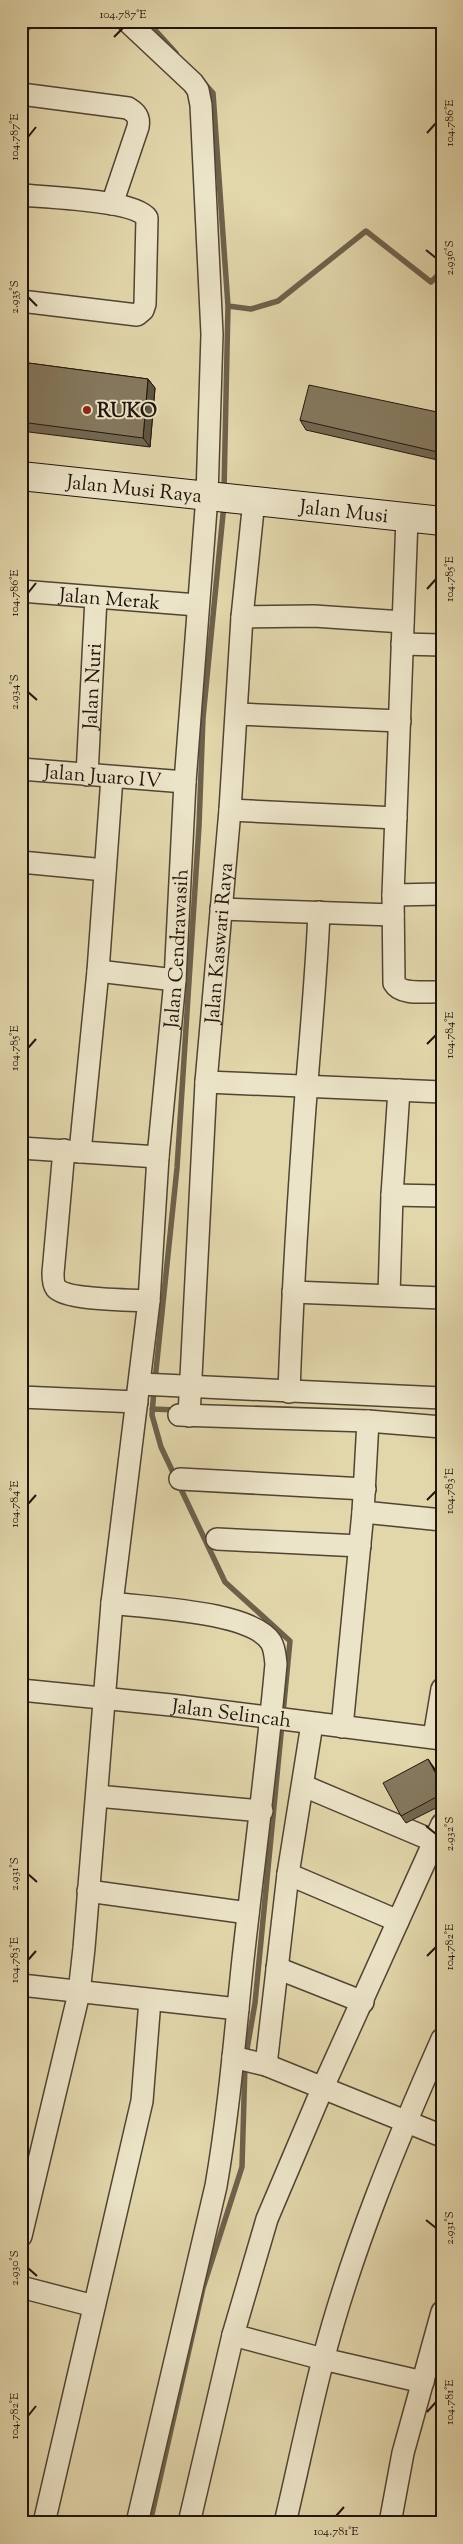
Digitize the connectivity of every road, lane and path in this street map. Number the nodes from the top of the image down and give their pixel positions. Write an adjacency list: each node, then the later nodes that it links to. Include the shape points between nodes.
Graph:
1 (127, 21): 7 (street, Jalan Cendrawasih, via 193,83 202,105 212,334)
2 (21, 94): 4 (street, via 128,108 136,113 138,127)
3 (21, 195): 4 (street)
4 (112, 204): 5 (street, via 137,210 148,218 146,304 143,310 134,316)
5 (21, 301)
6 (21, 476): 7 (street, Jalan Musi Raya)
7 (210, 496): 8 (street, Jalan Musi Raya); 13 (street, Jalan Cendrawasih)
8 (250, 500): 9 (street, Jalan Musi); 14 (street, Jalan Kaswari Raya)
9 (407, 518): 10 (street, Jalan Musi); 15 (street)
10 (442, 521)
11 (21, 591): 12 (street, Jalan Merak)
12 (96, 598): 13 (street, Jalan Merak); 21 (street, Jalan Nuri)
13 (197, 605): 23 (street, Jalan Cendrawasih)
14 (242, 617): 15 (street, via 314,616); 18 (street, Jalan Kaswari Raya)
15 (403, 622): 16 (street)
16 (402, 644): 17 (street); 19 (street)
17 (442, 645)
18 (237, 714): 19 (street); 24 (street, Jalan Kaswari Raya)
19 (400, 721): 25 (street)
20 (21, 769): 21 (street, Jalan Juaro IV)
21 (87, 776): 22 (street, Jalan Juaro IV)
22 (112, 777): 23 (street, Jalan Juaro IV); 27 (street)
23 (185, 782): 33 (street, Jalan Cendrawasih)
24 (230, 810): 25 (street); 30 (street, Jalan Kaswari Raya)
25 (396, 818): 29 (street)
26 (21, 862): 27 (street)
27 (105, 870): 32 (street)
28 (442, 894): 29 (street)
29 (394, 905): 31 (street); 34 (street, via 395,985 404,991)
30 (221, 909): 31 (street); 35 (street, Jalan Kaswari Raya)
31 (319, 912): 36 (street)
32 (98, 971): 33 (street); 40 (street)
33 (174, 980): 41 (street, Jalan Cendrawasih)
34 (442, 992)
35 (206, 1082): 36 (street); 51 (street, Jalan Kaswari Raya)
36 (307, 1086): 37 (street); 44 (street)
37 (399, 1090): 38 (street); 42 (street)
38 (442, 1092)
39 (21, 1148): 40 (street)
40 (72, 1151): 41 (street); 47 (street, via 53,1273 55,1287 78,1296)
41 (158, 1158): 47 (street, Jalan Cendrawasih)
42 (392, 1195): 43 (street); 45 (street)
43 (442, 1196)
44 (293, 1292): 45 (street); 49 (street)
45 (389, 1295): 46 (street)
46 (442, 1298)
47 (148, 1301): 48 (street, Jalan Cendrawasih)
48 (148, 1389): 50 (street); 51 (street); 60 (street, Jalan Cendrawasih, via 126,1475)
49 (289, 1392): 51 (street); 52 (street)
50 (21, 1397)
51 (187, 1406): 53 (street)
52 (439, 1413): 53 (street)
53 (368, 1421): 55 (street)
54 (180, 1479): 55 (street)
55 (365, 1489): 56 (street)
56 (364, 1512): 57 (street); 59 (street)
57 (442, 1520)
58 (217, 1539): 59 (street)
59 (360, 1546): 66 (street)
60 (112, 1603): 63 (street, Jalan Cendrawasih); 64 (street, via 239,1621 262,1634 275,1651)
61 (442, 1689): 67 (street)
62 (21, 1690): 63 (street, Jalan Selincah)
63 (103, 1698): 64 (street, Jalan Selincah); 69 (street, Jalan Cendrawasih)
64 (275, 1718): 65 (street, Jalan Selincah); 70 (street)
65 (307, 1723): 66 (street, Jalan Selincah); 68 (street)
66 (342, 1727): 67 (street, Jalan Selincah)
67 (438, 1738)
68 (304, 1786): 71 (street); 72 (street)
69 (97, 1796): 70 (street); 73 (street, Jalan Cendrawasih)
70 (262, 1811): 74 (street)
71 (438, 1832): 75 (street)
72 (288, 1874): 75 (street); 76 (street)
73 (88, 1891): 74 (street); 78 (street, Jalan Cendrawasih)
74 (248, 1913): 81 (street)
75 (398, 1921): 80 (street)
76 (277, 1968): 80 (street); 83 (street)
77 (21, 1985): 78 (street)
78 (79, 1993): 79 (street); 87 (street, Jalan Cendrawasih)
79 (150, 2000): 81 (street); 89 (street, via 142,2101)
80 (362, 2002): 84 (street)
81 (238, 2009): 83 (street)
82 (442, 2039): 85 (street)
83 (249, 2060): 84 (street); 96 (street, via 223,2144)
84 (323, 2087): 85 (street); 91 (street, via 267,2219)
85 (405, 2122): 86 (street); 93 (street, via 358,2247)
86 (442, 2136)
87 (21, 2236)
88 (21, 2286): 89 (street)
89 (94, 2306): 95 (street)
90 (442, 2312): 92 (street)
91 (233, 2335): 93 (street); 97 (street)
92 (438, 2336): 94 (street)
93 (323, 2359): 94 (street); 98 (street)
94 (423, 2382): 99 (street)
95 (44, 2523)
96 (137, 2523)
97 (189, 2523)
98 (285, 2523)
99 (390, 2523)

